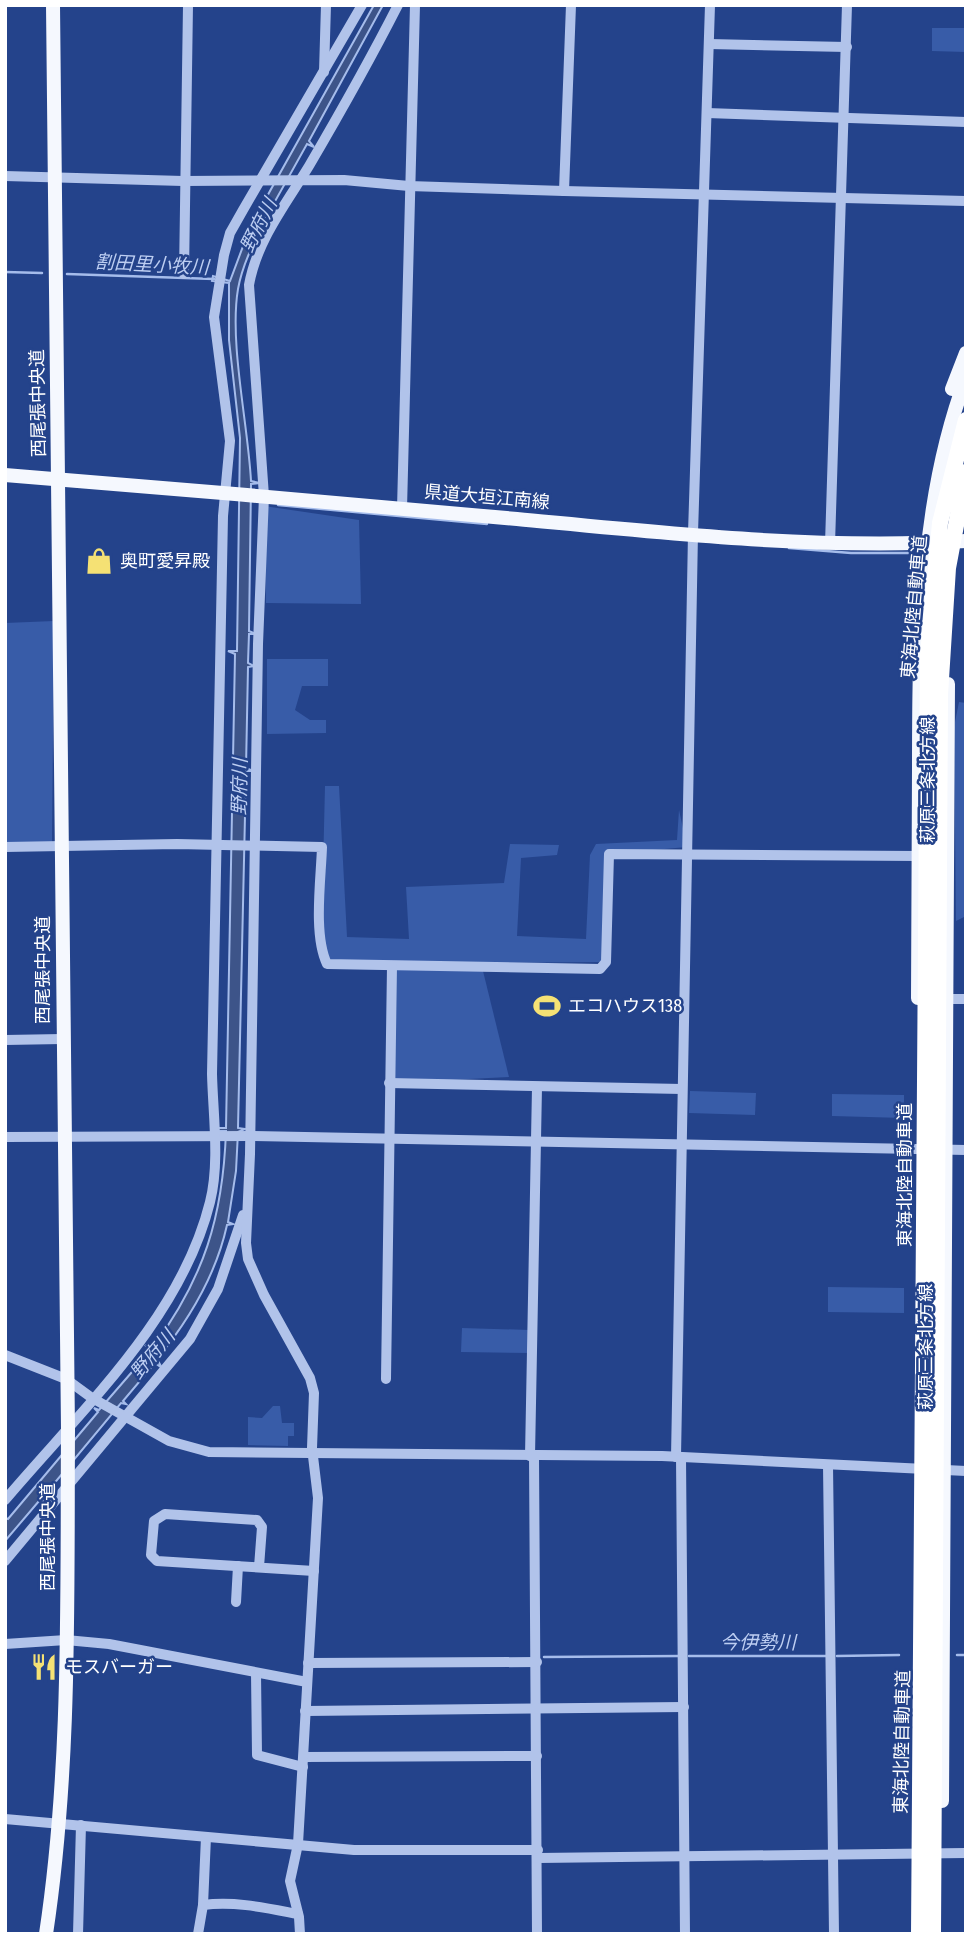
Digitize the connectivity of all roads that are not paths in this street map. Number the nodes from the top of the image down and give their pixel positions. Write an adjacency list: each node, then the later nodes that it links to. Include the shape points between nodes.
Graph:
1 (53, 5): 17 (main road, 西尾張中央道)
2 (188, 5): 20 (street)
3 (326, 5): 12 (street)
4 (362, 5): 12 (street)
5 (398, 5): 19 (street)
6 (415, 5): 21 (street)
7 (571, 5): 22 (street)
8 (710, 5): 10 (street)
9 (847, 5): 11 (street)
10 (709, 44): 11 (street); 13 (street)
11 (847, 47): 14 (street)
12 (324, 74): 18 (street)
13 (707, 113): 14 (street); 23 (street)
14 (845, 116): 15 (street); 24 (street)
15 (966, 122)
16 (5, 176): 17 (street)
17 (54, 176): 20 (street); 33 (main road, 西尾張中央道)
18 (261, 180): 19 (street); 20 (street); 35 (street, via 230,233 218,279 214,317 230,441)
19 (301, 180): 21 (street); 37 (street, via 260,249 249,285)
20 (183, 181): 26 (street)
21 (409, 186): 22 (street); 38 (street)
22 (564, 191): 23 (street)
23 (704, 195): 24 (street); 39 (street)
24 (842, 197): 25 (street); 42 (street)
25 (966, 201)
26 (184, 274)
27 (966, 353): 30 (main road, via 948,401)
28 (966, 378): 30 (main road, 萩原三条北方線)
29 (966, 420): 120 (highway, 東海北陸自動車道, bridge, via 940,523 928,655)
30 (945, 449): 36 (main road, 萩原三条北方線)
31 (966, 472): 121 (highway, 東海北陸自動車道, bridge, via 948,568 940,695)
32 (5, 475): 33 (main road, 県道大垣江南線)
33 (58, 479): 35 (main road, 県道大垣江南線); 46 (main road, 西尾張中央道)
34 (966, 481): 36 (main road)
35 (227, 492): 37 (main road, 県道大垣江南線); 43 (street)
36 (937, 492): 41 (main road, 萩原三条北方線)
37 (264, 496): 38 (main road, 県道大垣江南線); 44 (street)
38 (402, 509): 39 (main road, 県道大垣江南線)
39 (693, 533): 42 (main road, 県道大垣江南線); 47 (street)
40 (966, 541): 41 (main road, 県道大垣江南線)
41 (935, 542): 42 (main road, 県道大垣江南線); 48 (main road, 萩原三条北方線, via 919,678); 50 (main road, 萩原三条北方線, via 950,591)
42 (830, 544)
43 (218, 844): 44 (street); 46 (street); 58 (street)
44 (256, 844): 49 (street, via 322,846 321,943 327,964); 59 (street)
45 (5, 847): 46 (street)
46 (61, 847): 52 (main road, 西尾張中央道)
47 (687, 855): 48 (street); 49 (street, via 609,854 606,962 600,969); 56 (street)
48 (918, 856): 64 (main road, 萩原三条北方線)
49 (392, 966): 54 (street)
50 (947, 999): 51 (street); 65 (main road, 萩原三条北方線)
51 (966, 999)
52 (62, 1039): 53 (street); 57 (main road, 西尾張中央道)
53 (5, 1040)
54 (389, 1083): 55 (street); 61 (street)
55 (537, 1087): 56 (street); 62 (street)
56 (682, 1089): 63 (street)
57 (63, 1136): 58 (street); 60 (street); 69 (main road, 西尾張中央道)
58 (214, 1136): 59 (street); 71 (street, via 209,1203 185,1269 157,1320)
59 (250, 1136): 61 (street); 67 (street)
60 (5, 1137)
61 (388, 1140): 62 (street); 70 (street)
62 (535, 1142): 63 (street); 75 (street)
63 (681, 1145): 64 (street); 76 (street)
64 (917, 1149): 65 (street); 78 (main road, 萩原三条北方線)
65 (946, 1149): 66 (street); 79 (main road, 萩原三条北方線)
66 (966, 1150)
67 (248, 1196): 72 (street, via 230,1258 205,1315); 74 (street, via 248,1259 310,1378)
68 (5, 1355): 69 (street)
69 (66, 1379): 71 (street); 73 (main road, 西尾張中央道)
70 (386, 1379)
71 (93, 1399): 72 (street); 73 (street)
72 (126, 1416): 74 (street, via 169,1441 209,1452); 81 (street)
73 (68, 1430): 81 (main road, 西尾張中央道); 82 (street)
74 (314, 1452): 75 (street); 86 (street, via 318,1498)
75 (532, 1456): 76 (street); 90 (street)
76 (678, 1457): 77 (street); 94 (street)
77 (828, 1465): 78 (street); 104 (street)
78 (916, 1468): 79 (street); 105 (main road, 萩原三条北方線)
79 (945, 1470): 80 (street); 106 (main road, 萩原三条北方線)
80 (966, 1471)
81 (67, 1487): 83 (street); 88 (main road, 西尾張中央道)
82 (5, 1500)
83 (5, 1561)
84 (238, 1566): 85 (street); 85 (street, via 154,1559 154,1521 165,1514 257,1520 262,1527); 87 (street)
85 (259, 1567): 86 (street)
86 (314, 1571): 91 (street)
87 (236, 1602)
88 (66, 1640): 89 (street); 92 (street); 100 (main road, 西尾張中央道)
89 (5, 1644)
90 (537, 1662): 91 (street); 95 (street)
91 (308, 1663): 93 (street)
92 (256, 1672): 93 (street); 98 (street, via 257,1755)
93 (307, 1682): 96 (street)
94 (684, 1707): 95 (street); 109 (street)
95 (537, 1709): 96 (street); 97 (street)
96 (305, 1711): 98 (street)
97 (537, 1756): 98 (street); 108 (street)
98 (303, 1762): 103 (street)
99 (5, 1819): 100 (street)
100 (59, 1822): 101 (street); 112 (main road, 西尾張中央道)
101 (81, 1825): 102 (street); 113 (street)
102 (206, 1838): 103 (street); 110 (street)
103 (298, 1844): 108 (street, via 366,1851); 111 (street, via 290,1881)
104 (835, 1852): 105 (street); 109 (street); 118 (street)
105 (912, 1853): 106 (street); 119 (main road, 萩原三条北方線)
106 (941, 1853): 107 (street); 122 (main road, 萩原三条北方線)
107 (966, 1853)
108 (538, 1854): 109 (street); 116 (street)
109 (684, 1856): 117 (street)
110 (203, 1905): 111 (street, via 221,1902); 114 (street)
111 (298, 1914): 115 (street)
112 (46, 1934)
113 (78, 1934)
114 (198, 1934)
115 (300, 1934)
116 (537, 1934)
117 (685, 1934)
118 (834, 1934)
119 (911, 1934)
120 (919, 1934)
121 (933, 1934)
122 (940, 1934)

